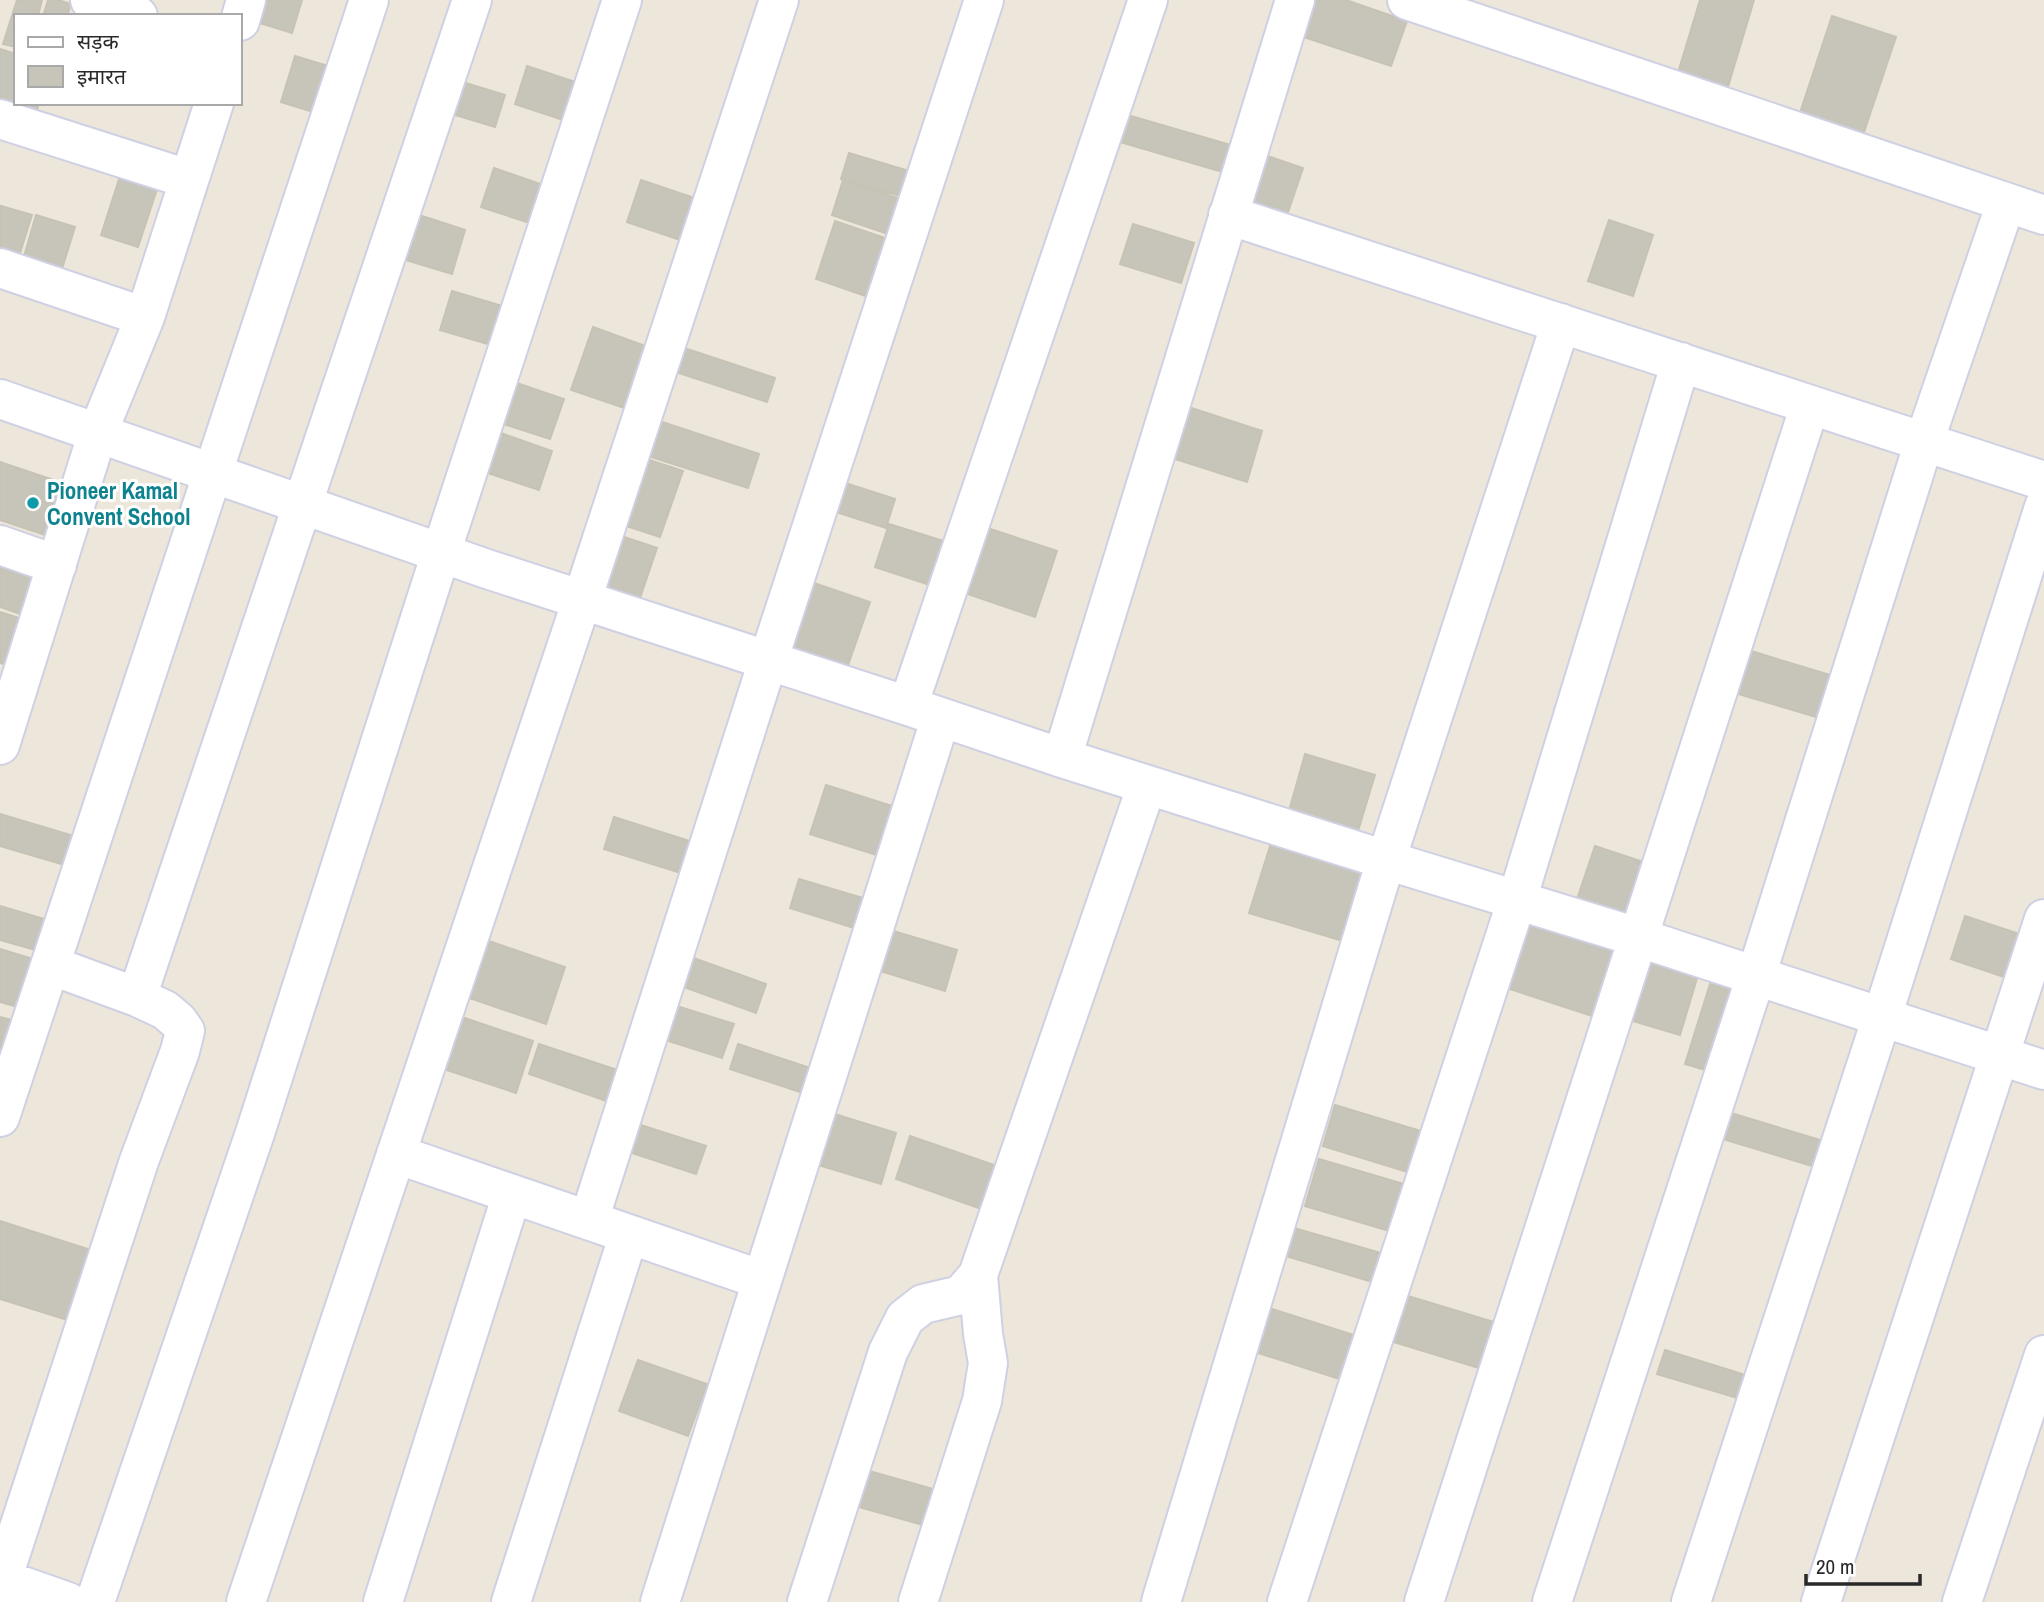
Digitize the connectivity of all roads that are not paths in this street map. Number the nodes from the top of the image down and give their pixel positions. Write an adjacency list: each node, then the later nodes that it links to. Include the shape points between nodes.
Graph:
1 (90, 0): 10 (street)
2 (369, 0): 25 (street)
3 (472, 0): 27 (street)
4 (622, 0): 30 (street)
5 (779, 0): 32 (street)
6 (984, 0): 33 (street)
7 (1148, 0): 35 (street)
8 (1295, 0): 15 (street)
9 (1407, 0): 14 (street)
10 (132, 14)
11 (213, 105): 13 (street)
12 (0, 120): 13 (street)
13 (188, 179): 18 (street)
14 (2006, 202): 16 (street); 24 (street)
15 (1228, 215): 19 (street); 37 (street)
16 (2044, 215)
17 (0, 268): 18 (street)
18 (145, 317): 23 (street)
19 (1561, 323): 20 (street); 39 (street)
20 (1681, 362): 22 (street); 40 (street)
21 (0, 399): 23 (street)
22 (1810, 405): 24 (street); 42 (street)
23 (99, 432): 25 (street); 31 (street)
24 (1924, 442): 26 (street); 44 (street)
25 (212, 472): 27 (street); 43 (street)
26 (2044, 481)
27 (304, 505): 30 (street); 45 (street)
28 (2044, 507): 46 (street)
29 (0, 545): 31 (street)
30 (441, 553): 32 (street); 59 (street, via 255,1133)
31 (57, 565): 34 (street)
32 (582, 600): 33 (street); 50 (street)
33 (768, 661): 35 (street); 52 (street)
34 (9, 681): 36 (street)
35 (925, 711): 37 (street); 55 (street)
36 (0, 745)
37 (1062, 758): 38 (street)
38 (1147, 785): 39 (street); 54 (street)
39 (1386, 860): 40 (street); 66 (street)
40 (1517, 900): 42 (street); 67 (street)
41 (2044, 919): 47 (street)
42 (1637, 937): 44 (street); 68 (street)
43 (50, 965): 45 (street); 49 (street)
44 (1756, 976): 46 (street); 69 (street)
45 (137, 997): 57 (street, via 165,1010 185,1031)
46 (1882, 1017): 47 (street); 70 (street)
47 (1999, 1056): 48 (street); 71 (street)
48 (2044, 1070)
49 (0, 1117)
50 (396, 1154): 51 (street); 60 (street)
51 (512, 1194): 52 (street); 61 (street)
52 (589, 1220): 53 (street)
53 (629, 1234): 55 (street); 62 (street)
54 (978, 1275): 64 (street, via 961,1295 923,1304 905,1318 888,1352); 65 (street, via 988,1363 982,1401)
55 (762, 1280): 63 (street)
56 (2044, 1355): 72 (street)
57 (1, 1581): 58 (street)
58 (68, 1602)
59 (95, 1602)
60 (246, 1602)
61 (383, 1602)
62 (511, 1602)
63 (660, 1602)
64 (807, 1602)
65 (918, 1602)
66 (1161, 1602)
67 (1287, 1602)
68 (1424, 1602)
69 (1552, 1602)
70 (1691, 1602)
71 (1821, 1602)
72 (1962, 1602)

